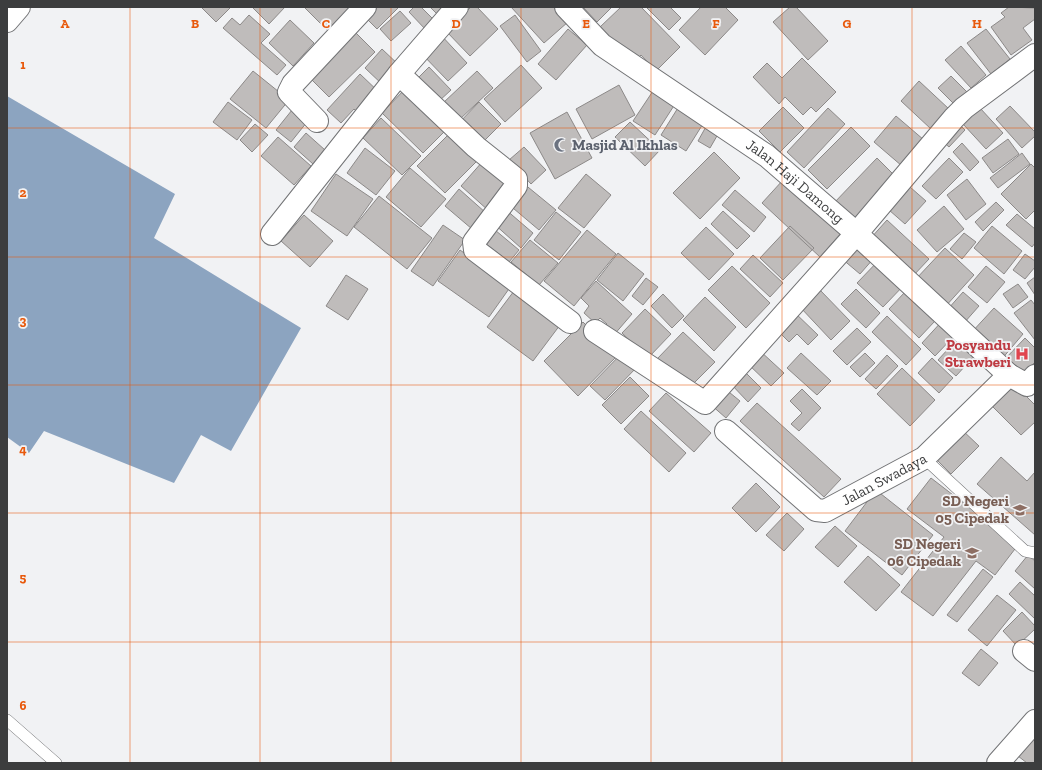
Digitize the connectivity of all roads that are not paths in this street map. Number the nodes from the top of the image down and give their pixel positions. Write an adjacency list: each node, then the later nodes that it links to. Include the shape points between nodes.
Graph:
1 (19, 7): 5 (street)
2 (365, 7): 8 (street, via 293,84 289,92)
3 (456, 7): 7 (street)
4 (566, 7): 10 (street, Jalan Haji Damong, via 602,45 767,156)
5 (7, 21)
6 (1035, 55): 10 (street, via 954,118)
7 (399, 74): 9 (street); 11 (street, via 476,147 516,179 516,186 474,242 475,250)
8 (317, 121)
9 (272, 234)
10 (856, 234): 12 (street, via 705,403); 13 (street, Jalan Haji Damong)
11 (570, 322)
12 (595, 331)
13 (1027, 381): 15 (street, Jalan Swadaya)
14 (726, 431): 15 (street, Jalan Swadaya, via 820,512)
15 (924, 458): 16 (lane, via 1025,551)
16 (1035, 553)
17 (7, 720): 19 (lane)
18 (1035, 721): 20 (street)
19 (56, 763)
20 (998, 763)

